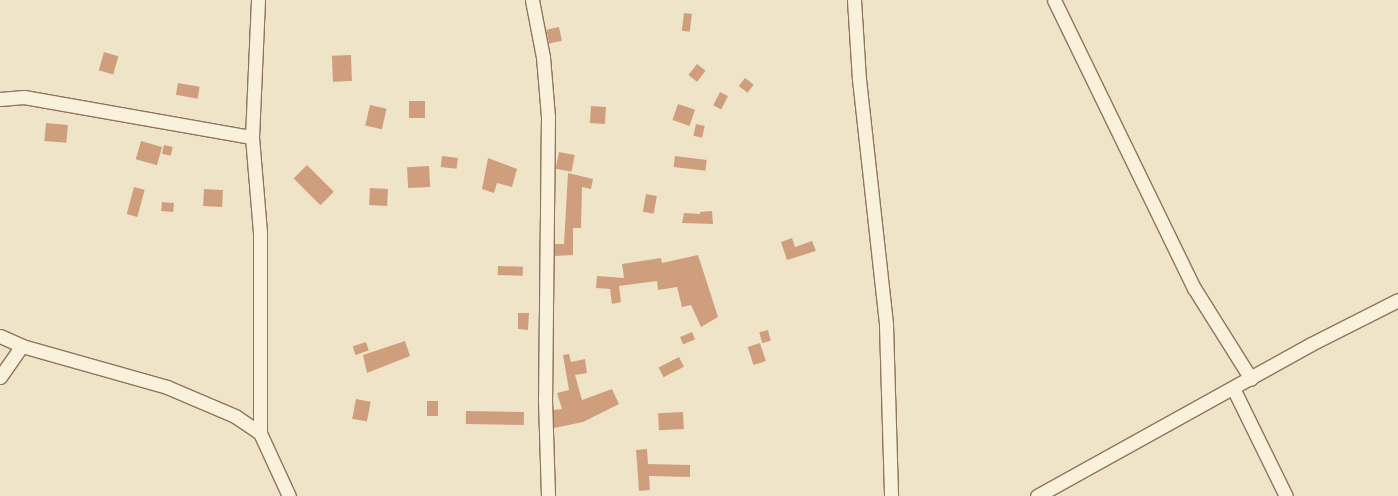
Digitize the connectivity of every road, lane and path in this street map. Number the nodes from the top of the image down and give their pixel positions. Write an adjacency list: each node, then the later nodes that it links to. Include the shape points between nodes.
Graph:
1 (258, 0): 6 (street)
2 (532, 0): 15 (street, via 543,57 548,117 545,400)
3 (854, 0): 16 (street, via 859,79 886,325)
4 (1054, 0): 11 (street, via 1194,288)
5 (0, 99): 6 (street, via 24,97)
6 (252, 137): 13 (street, via 260,232)
7 (1398, 300): 11 (street)
8 (0, 336): 9 (street)
9 (22, 346): 10 (street); 13 (street, via 167,387 235,416)
10 (0, 377)
11 (1251, 379): 12 (street)
12 (1233, 388): 17 (street); 18 (street)
13 (260, 433): 14 (street)
14 (289, 496)
15 (548, 496)
16 (891, 496)
17 (1037, 496)
18 (1286, 496)

